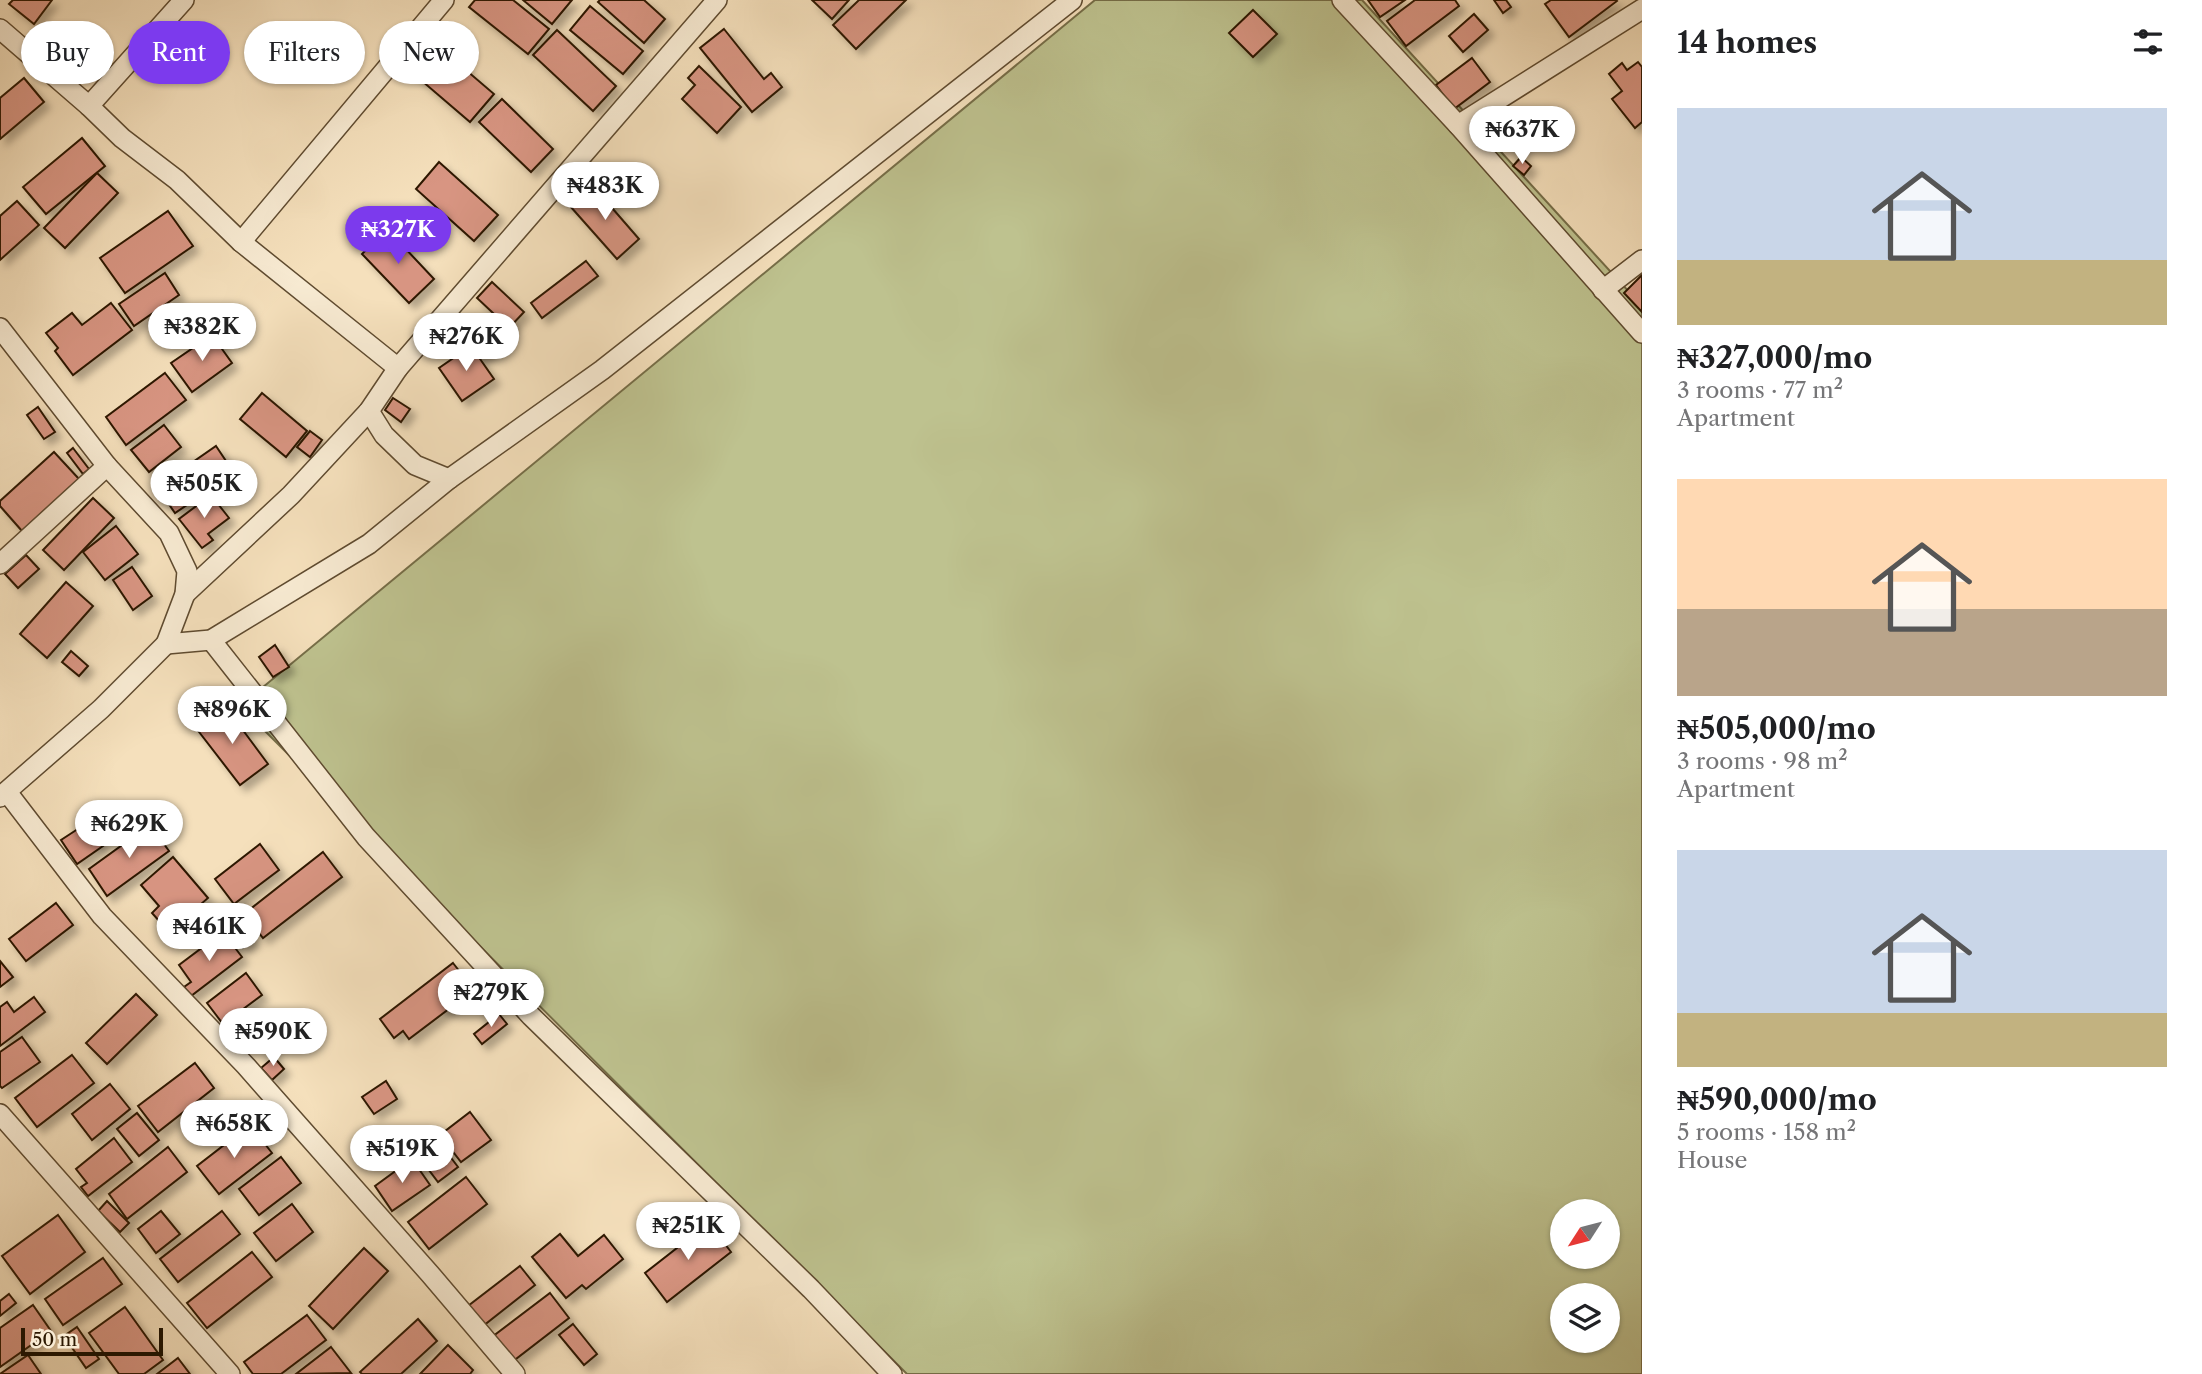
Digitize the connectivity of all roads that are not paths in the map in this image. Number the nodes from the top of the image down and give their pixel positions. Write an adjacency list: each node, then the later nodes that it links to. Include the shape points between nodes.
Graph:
1 (184, 0): 8 (street)
2 (444, 0): 10 (street)
3 (717, 0): 15 (street)
4 (1072, 0): 18 (street, via 602,370)
5 (1342, 0): 9 (street)
6 (1642, 9): 9 (street)
7 (0, 29): 8 (street)
8 (89, 106): 10 (street, via 177,180)
9 (1458, 125): 12 (street)
10 (241, 242): 15 (street)
11 (1642, 260): 12 (street)
12 (1603, 289): 14 (street)
13 (0, 328): 17 (street)
14 (1642, 333)
15 (398, 368): 16 (street)
16 (369, 411): 18 (street, via 384,435 415,465); 20 (street, via 291,495)
17 (107, 466): 19 (street); 20 (street, via 169,533 187,570)
18 (449, 479): 21 (street, via 369,544)
19 (0, 564)
20 (185, 593): 22 (street)
21 (211, 640): 22 (street); 27 (street, via 366,837 513,996)
22 (166, 644): 23 (street, via 101,709)
23 (4, 794): 26 (street, via 102,916 246,1066)
24 (0, 1114): 25 (street)
25 (230, 1374)
26 (515, 1374)
27 (892, 1374)

